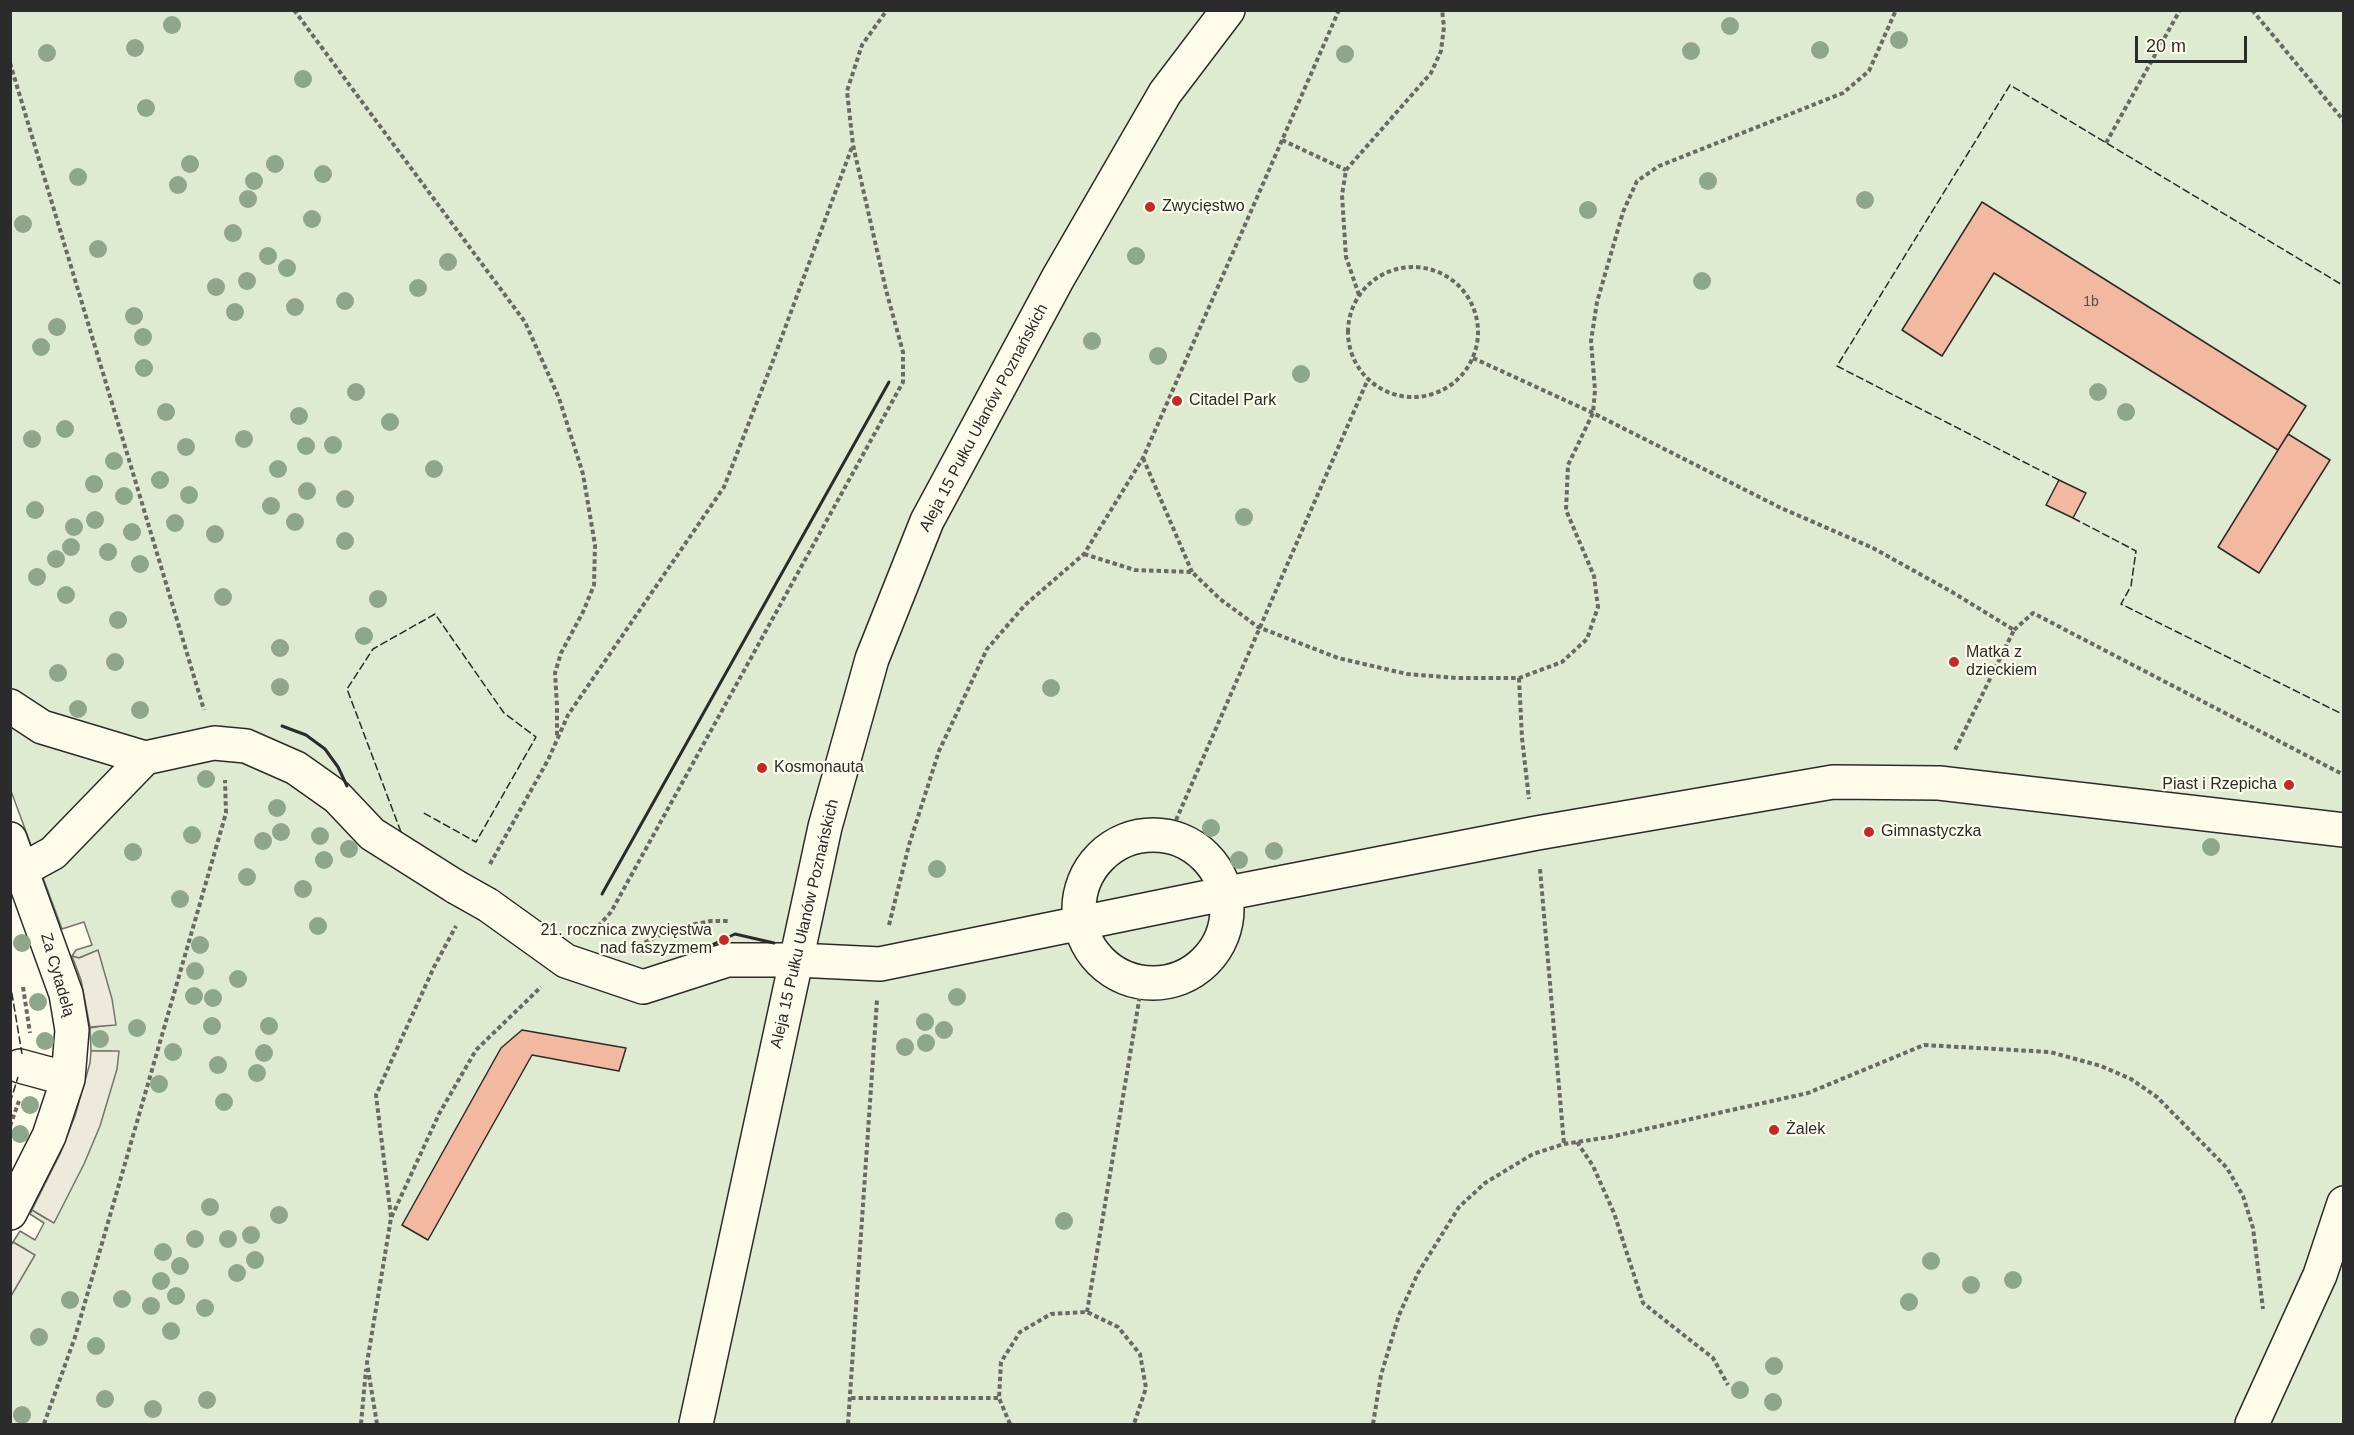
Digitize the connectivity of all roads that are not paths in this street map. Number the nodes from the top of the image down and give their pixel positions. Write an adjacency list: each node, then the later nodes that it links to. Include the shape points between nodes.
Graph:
1 (1228, 10): 9 (street, Aleja 15 Pułku Ułanów Poznańskich, via 1165,93 1058,278 927,521 872,659 825,828)
2 (10, 706): 3 (street, via 42,727)
3 (145, 758): 6 (street, via 53,853); 9 (street, via 214,743 246,746 296,768 337,797 372,834 469,903 567,962 643,987 727,960)
4 (2343, 830): 7 (street, via 1939,783 1833,782 1537,833)
5 (10, 839): 6 (street, Za Cytadelą)
6 (22, 870): 11 (street, Za Cytadelą, via 66,994 72,1030)
7 (1228, 893): 8 (street); 8 (street, via 1208,855 1170,834 1133,835 1101,854 1081,886); 8 (street, via 1226,929 1208,961 1178,980 1142,983 1113,972 1091,951)
8 (1079, 923): 9 (street, via 880,964)
9 (797, 960): 14 (street, Aleja 15 Pułku Ułanów Poznańskich)
10 (20, 1066): 11 (street)
11 (68, 1079): 13 (street, Za Cytadelą, via 49,1136)
12 (2343, 1203): 15 (street, via 2320,1275)
13 (10, 1213)
14 (696, 1425)
15 (2252, 1425)

